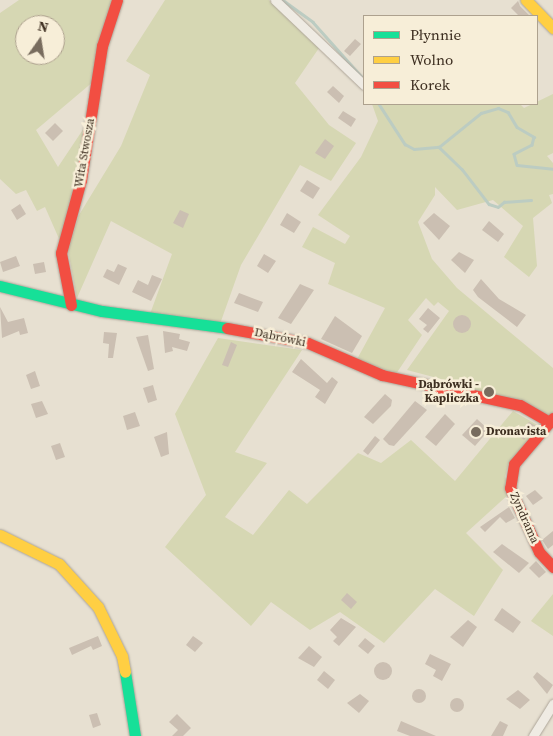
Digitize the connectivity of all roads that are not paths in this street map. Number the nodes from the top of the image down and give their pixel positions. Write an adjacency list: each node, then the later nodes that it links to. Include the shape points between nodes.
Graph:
1 (117, 0): 8 (street, Wita Stwosza, via 102,46 81,180 61,252)
2 (274, 0): 6 (street)
3 (526, 0): 4 (street)
4 (549, 17): 5 (street)
5 (553, 28)
6 (363, 84)
7 (0, 286): 8 (street, Dąbrówki)
8 (71, 305): 9 (street, Dąbrówki, via 308,343 382,375 520,405)
9 (551, 420): 11 (street, Zyndrama, via 514,464 510,488 539,552)
10 (0, 535): 13 (street, via 48,557 70,574 98,607 122,656)
11 (553, 567)
12 (553, 704): 14 (street)
13 (135, 736)
14 (533, 736)

